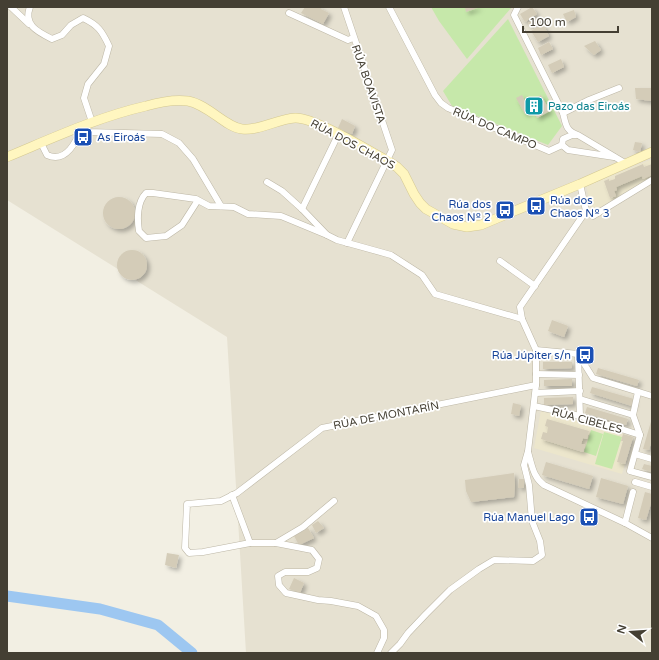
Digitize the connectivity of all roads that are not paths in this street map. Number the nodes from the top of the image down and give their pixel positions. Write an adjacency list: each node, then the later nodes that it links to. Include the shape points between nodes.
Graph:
1 (12, 7): 7 (street)
2 (30, 7): 7 (street, via 28,19)
3 (344, 7): 8 (street, RÚA BOAVISTA)
4 (389, 7): 15 (street, RÚA DO CAMPO, via 441,103 549,151)
5 (518, 7): 10 (street, via 514,15)
6 (289, 13): 8 (street, via 348,40)
7 (33, 28): 11 (street, via 52,39 62,35 71,25 83,18 102,32 109,46 104,64 88,84 84,98)
8 (353, 38): 20 (street, RÚA BOAVISTA, via 392,150)
9 (619, 88): 10 (street)
10 (563, 113): 12 (street)
11 (86, 124): 13 (street, RÚA DOS CHAOS, via 126,110 164,102 188,101 241,129 295,118 308,120); 16 (street, RÚA DOS CHAOS); 16 (street, via 69,150 61,157 47,155); 26 (street, via 87,132 162,134 180,143 193,159)
12 (566, 125): 14 (street, via 571,133); 15 (street)
13 (338, 135): 20 (street, RÚA DOS CHAOS); 27 (street)
14 (578, 135): 15 (street, RÚA DO CAMPO, via 572,135); 19 (street)
15 (563, 142): 19 (street, via 568,150)
16 (41, 143): 18 (street, RÚA DOS CHAOS)
17 (652, 152): 21 (street, RÚA DOS CHAOS)
18 (7, 157)
19 (616, 157): 21 (street)
20 (388, 161): 24 (street, RÚA DOS CHAOS, via 404,174 414,194 426,209 462,227 481,225); 30 (street)
21 (625, 163): 24 (street, RÚA DOS CHAOS)
22 (652, 180): 28 (street, via 594,216)
23 (267, 182): 27 (street, via 282,191)
24 (580, 184): 28 (street)
25 (198, 200): 25 (street, via 182,225 166,236 146,238 139,231 137,218 141,197 146,193); 26 (street, via 209,206)
26 (221, 206): 29 (street, via 234,207 248,214 281,216)
27 (302, 209): 29 (street)
28 (586, 211): 32 (street)
29 (327, 234): 30 (street)
30 (347, 243): 33 (street, via 391,255 422,276 436,294)
31 (500, 261): 32 (street)
32 (535, 286): 33 (street, via 520,307)
33 (522, 319): 34 (street)
34 (536, 350): 35 (street); 36 (street)
35 (578, 354): 37 (street); 40 (street, via 593,378)
36 (536, 374): 37 (street); 38 (street)
37 (579, 375): 39 (street)
38 (536, 385): 41 (street); 55 (street, RÚA DE MONTARÍN, via 322,428)
39 (580, 391): 41 (street); 43 (street)
40 (638, 392): 42 (street); 45 (street)
41 (536, 393): 44 (street)
42 (652, 396)
43 (580, 399): 45 (street); 46 (street)
44 (534, 406): 46 (street, RÚA CIBELES); 48 (street)
45 (633, 415): 47 (street)
46 (580, 416): 47 (street, RÚA CIBELES)
47 (640, 434): 49 (street)
48 (528, 451): 57 (street, via 534,472 544,485); 62 (street, via 524,465 529,485 532,521 540,541 542,555 533,561 494,560 479,569 450,590)
49 (635, 454): 50 (street); 51 (street, via 630,471)
50 (652, 459)
51 (652, 477)
52 (635, 482): 53 (street)
53 (652, 487)
54 (634, 492): 57 (street)
55 (232, 495): 59 (street); 59 (street, RÚA DE MONTARÍN, via 221,501 187,504 185,548 189,553 203,552)
56 (334, 501): 60 (street, via 303,527)
57 (625, 523): 58 (street)
58 (652, 538)
59 (250, 543): 60 (street)
60 (276, 543): 61 (street, via 312,550 319,559 318,568 308,572 285,572 278,576 279,585 286,593 358,606 376,616 384,630 384,638)
61 (377, 653)
62 (391, 653)

